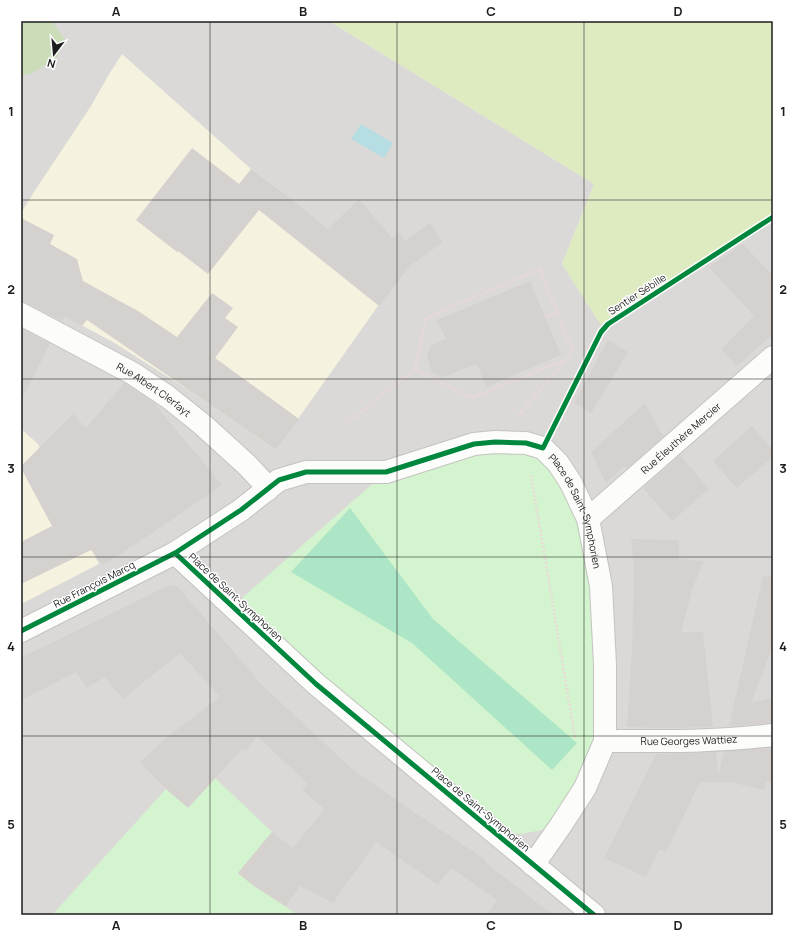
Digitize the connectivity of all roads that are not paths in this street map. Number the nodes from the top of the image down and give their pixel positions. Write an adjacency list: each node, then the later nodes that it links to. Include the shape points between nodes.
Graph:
1 (21, 314): 3 (street, Rue Albert Clerfayt, via 132,373 168,398 203,425 247,465)
2 (773, 357): 4 (street, Rue Éleuthère Mercier)
3 (267, 490): 4 (street, Place de Saint-Symphorien, via 279,480 306,472 386,472 474,444 495,442 534,445 558,463 571,483); 5 (street, Place de Saint-Symphorien)
4 (588, 519): 8 (street, Place de Saint-Symphorien, via 601,586)
5 (175, 553): 6 (street, Rue François Marcq); 9 (street, Place de Saint-Symphorien, via 316,684)
6 (21, 631)
7 (773, 735): 8 (street, Rue Georges Wattiez, via 745,739)
8 (605, 741): 9 (street, Place de Saint-Symphorien, via 585,788 562,826)
9 (533, 865): 10 (street)
10 (594, 915)

